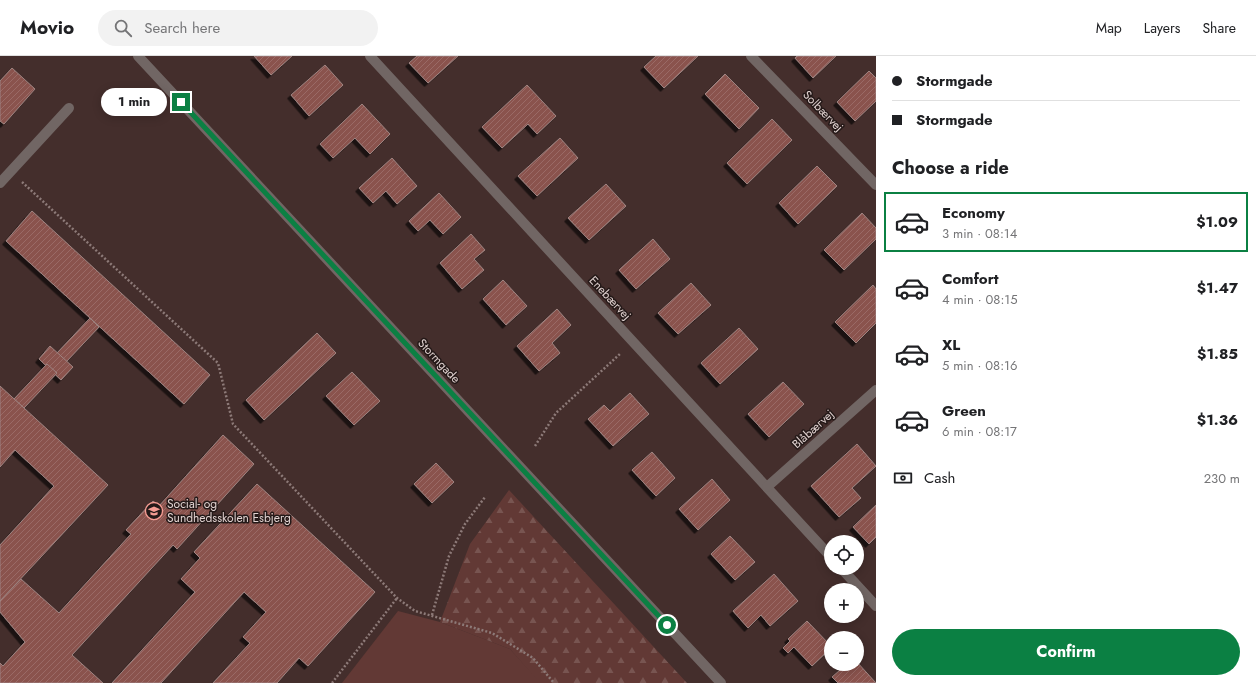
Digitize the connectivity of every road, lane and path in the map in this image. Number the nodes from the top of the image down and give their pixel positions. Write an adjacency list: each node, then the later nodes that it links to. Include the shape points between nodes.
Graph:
1 (138, 56): 19 (street, Stormgade)
2 (370, 56): 7 (street, Enebærvej)
3 (752, 56): 6 (street, Solbærvej)
4 (69, 108): 5 (street)
5 (2, 176): 14 (path, via 21,181 218,363 233,424)
6 (876, 185)
7 (633, 342): 9 (path, via 556,413); 10 (street, Enebærvej)
8 (876, 390): 10 (street, Blåbærvej)
9 (535, 446)
10 (767, 487): 12 (street, Enebærvej)
11 (485, 497): 16 (path, via 465,524 449,556)
12 (824, 549)
13 (847, 575): 15 (street)
14 (397, 598): 16 (path, via 415,611); 17 (path)
15 (876, 606)
16 (432, 615): 18 (path, via 492,633 533,658)
17 (332, 683)
18 (554, 683)
19 (721, 683)

